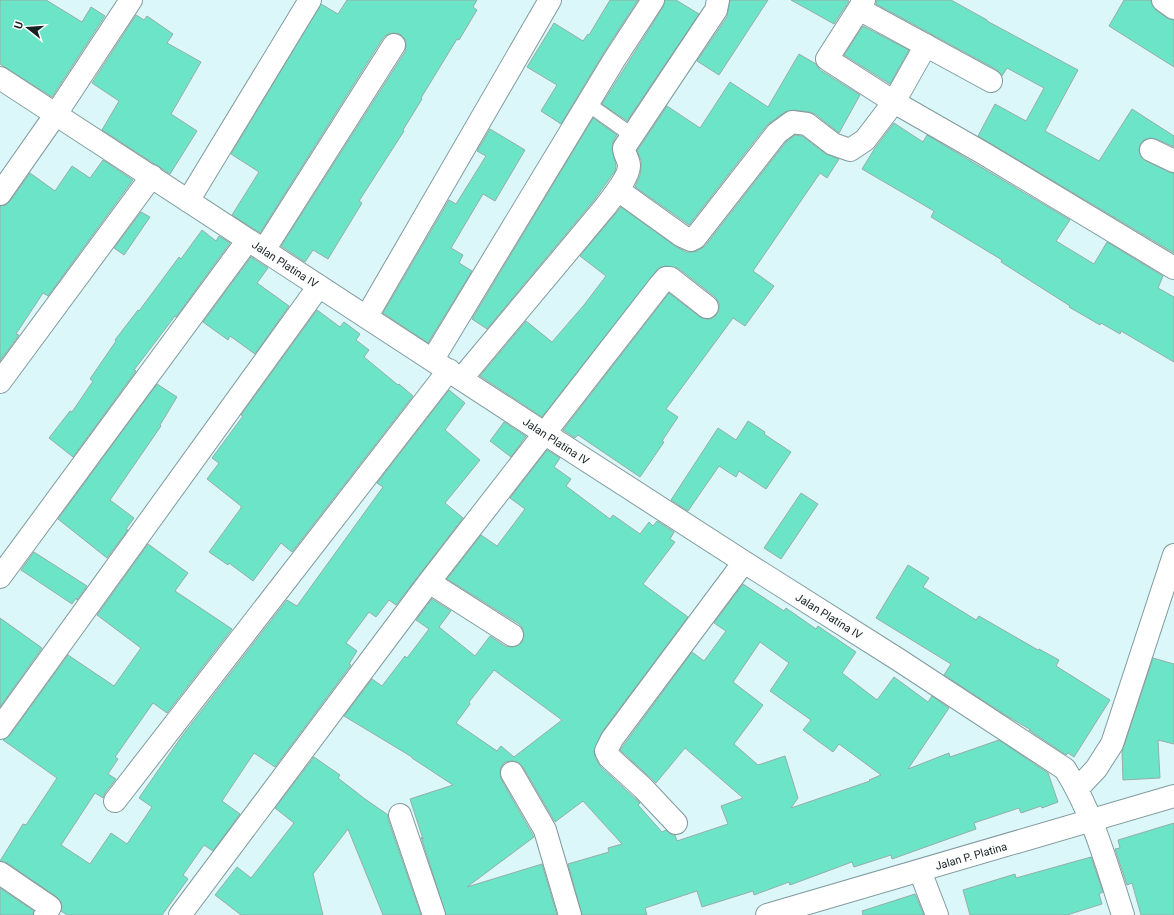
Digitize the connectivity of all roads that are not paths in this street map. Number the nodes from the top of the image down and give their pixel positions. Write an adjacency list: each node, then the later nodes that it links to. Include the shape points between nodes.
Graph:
1 (131, 0): 15 (street)
2 (310, 0): 22 (street)
3 (550, 0): 27 (street)
4 (653, 0): 14 (street)
5 (718, 0): 16 (street, via 716,10)
6 (1163, 0): 8 (street)
7 (862, 5): 10 (street); 13 (street, via 827,60)
8 (1174, 8)
9 (394, 45): 23 (street)
10 (926, 45): 12 (street); 13 (street)
11 (0, 78): 15 (street, Jalan Platina IV)
12 (991, 80)
13 (894, 102): 20 (street, via 865,140 850,150 833,144 807,124 792,122 777,133 691,240); 24 (street)
14 (588, 104): 16 (lane); 28 (street)
15 (56, 114): 19 (street, Jalan Platina IV); 21 (street)
16 (633, 136): 20 (street, via 624,148 629,167)
17 (1151, 150): 18 (street)
18 (1174, 162)
19 (152, 176): 22 (street, Jalan Platina IV); 29 (street)
20 (618, 190): 28 (street, via 605,207)
21 (0, 194)
22 (188, 201): 23 (street, Jalan Platina IV)
23 (256, 245): 25 (street, Jalan Platina IV); 33 (street)
24 (1174, 268)
25 (319, 286): 27 (street, Jalan Platina IV); 36 (street)
26 (708, 307): 30 (street, via 676,282 666,278)
27 (367, 316): 28 (street, Jalan Platina IV)
28 (448, 369): 30 (street, Jalan Platina IV); 40 (street)
29 (0, 382)
30 (544, 433): 32 (street, Jalan Platina IV); 34 (street)
31 (1174, 555): 38 (street, via 1112,744 1096,769)
32 (744, 562): 38 (street, Jalan Platina IV, via 1065,769); 43 (street, via 612,739 606,751)
33 (0, 577)
34 (429, 582): 35 (street); 47 (street)
35 (512, 635)
36 (0, 728)
37 (512, 773): 49 (street, via 545,830)
38 (1078, 788): 42 (street, Jalan Platina IV)
39 (1174, 796): 42 (street, Jalan P. Platina)
40 (115, 801)
41 (400, 815): 48 (street)
42 (1091, 821): 44 (street, Jalan P. Platina); 52 (street, Jalan Platina IV)
43 (676, 823)
44 (920, 871): 50 (street, Jalan P. Platina); 51 (street)
45 (0, 873): 46 (street, via 50,907)
46 (45, 915)
47 (180, 915)
48 (434, 915)
49 (570, 915)
50 (767, 915)
51 (937, 915)
52 (1123, 915)

